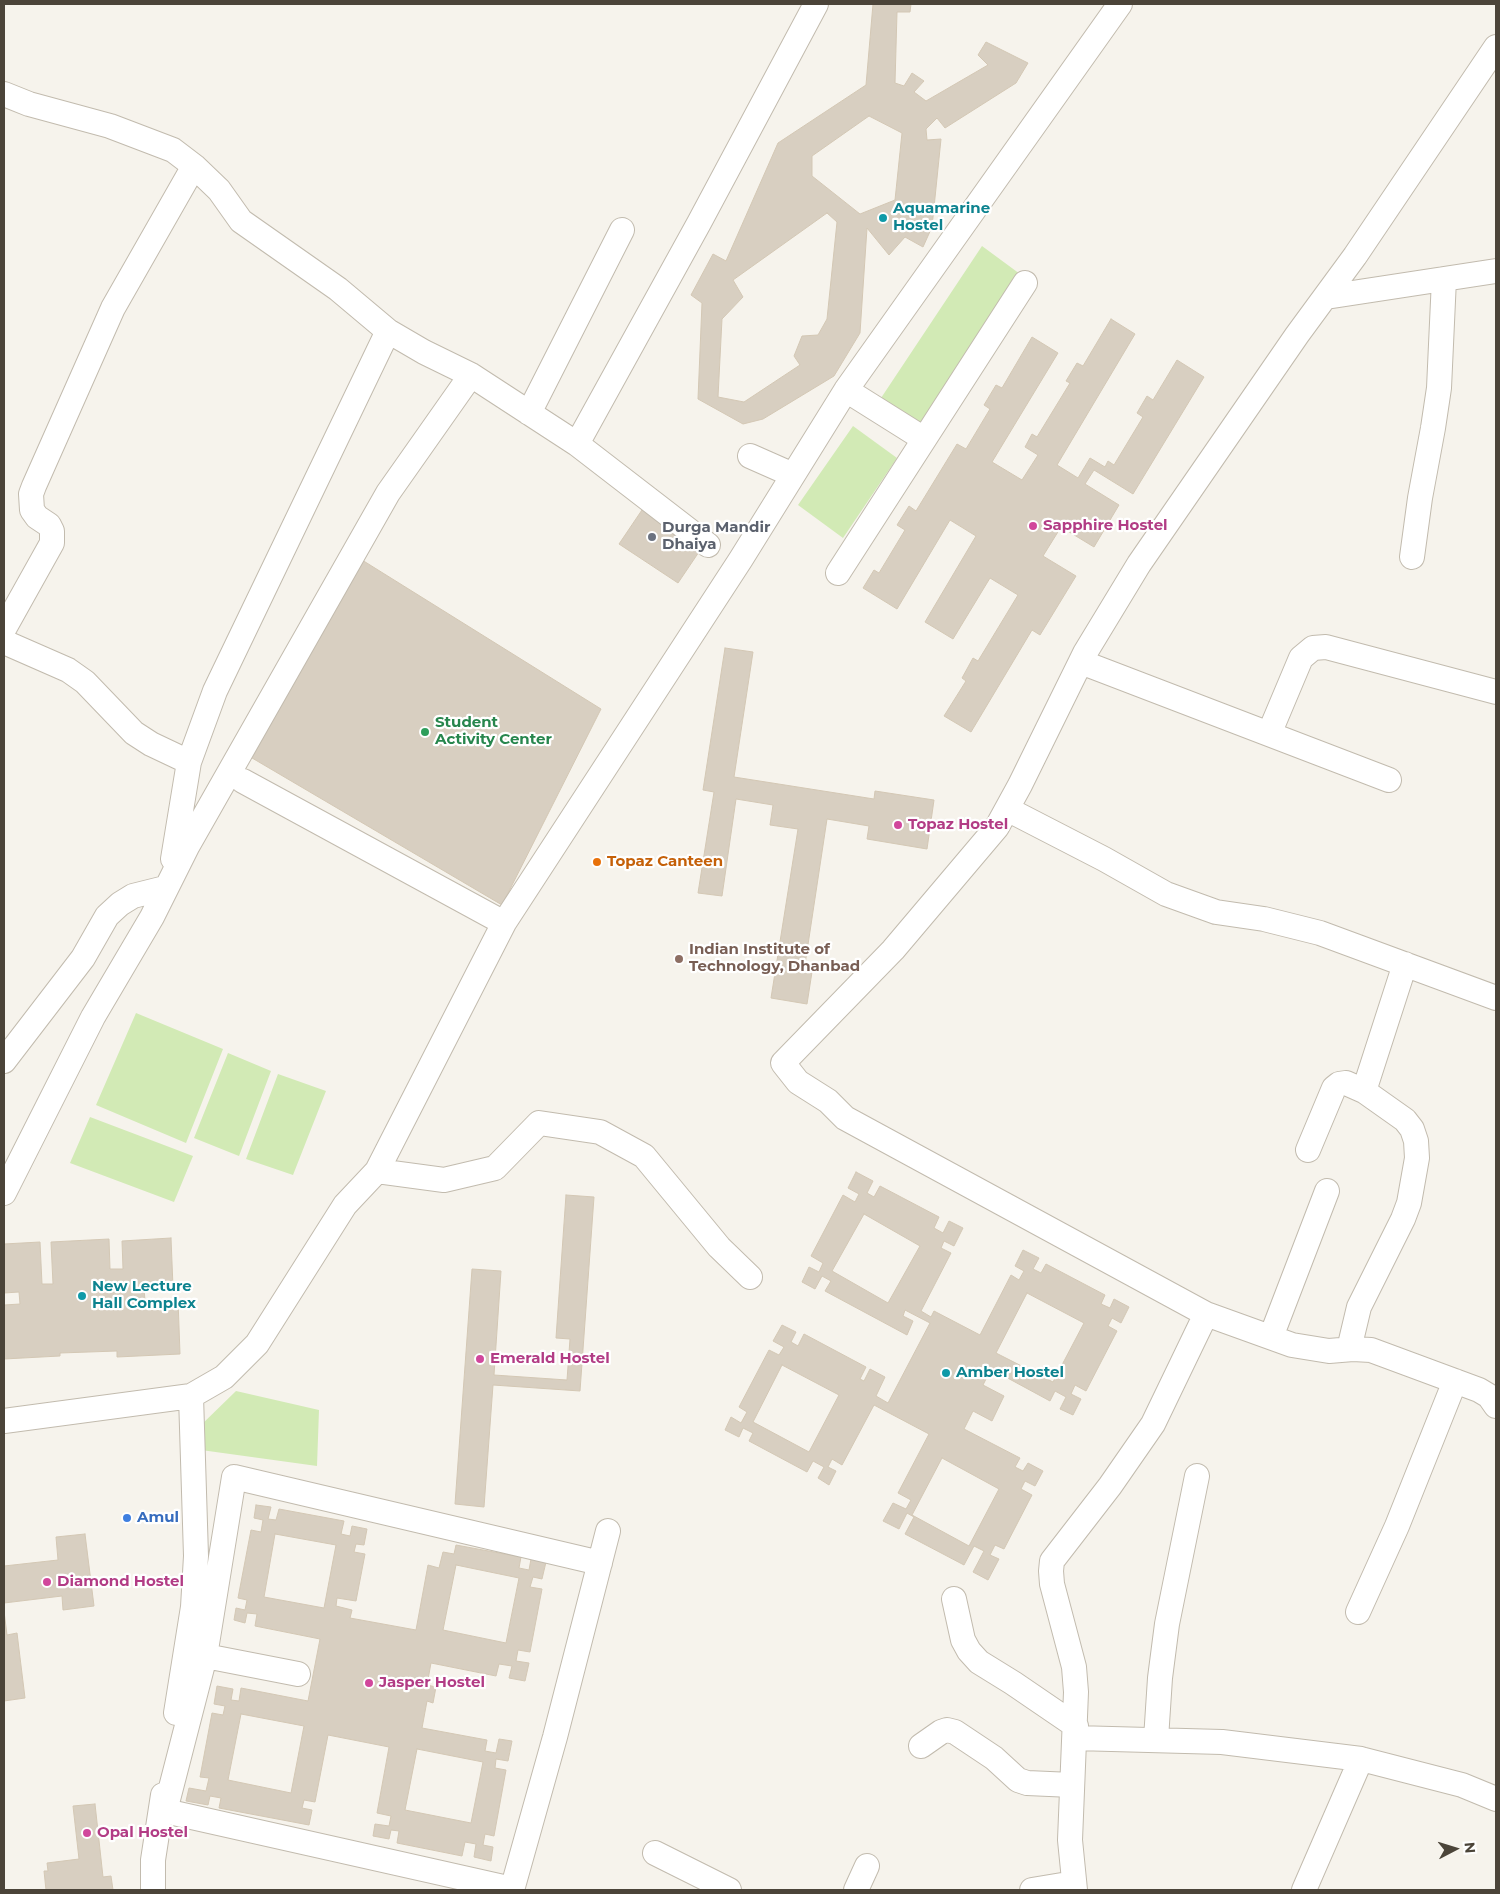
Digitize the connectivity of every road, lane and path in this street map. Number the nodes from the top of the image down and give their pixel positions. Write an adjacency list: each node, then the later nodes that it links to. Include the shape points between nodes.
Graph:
1 (816, 4): 16 (street)
2 (1120, 4): 13 (street)
3 (1496, 47): 10 (street)
4 (4, 94): 5 (street, via 173,150)
5 (194, 166): 11 (street, via 218,190 241,221 338,289); 22 (street, via 113,308 34,486 32,510 49,525 52,543)
6 (622, 230): 14 (street)
7 (1496, 271): 8 (street)
8 (1444, 279): 10 (street); 20 (street, via 1439,388)
9 (1025, 284): 15 (street)
10 (1326, 297): 24 (street, via 1138,564)
11 (388, 331): 12 (street); 27 (street, via 215,691)
12 (471, 375): 14 (street); 31 (street, via 388,492)
13 (846, 390): 15 (street); 18 (street)
14 (529, 413): 16 (street)
15 (924, 439): 21 (street)
16 (577, 444): 19 (street)
17 (750, 456): 18 (street)
18 (793, 475): 32 (street)
19 (708, 545)
20 (1412, 557)
21 (838, 573)
22 (4, 629)
23 (4, 642): 27 (street, via 68,670 85,682 134,733)
24 (1080, 662): 26 (street); 30 (street)
25 (1496, 692): 26 (street, via 1326,647 1313,648 1301,658)
26 (1269, 734): 28 (street)
27 (189, 762): 31 (street)
28 (1389, 780)
29 (243, 781): 32 (street)
30 (1007, 809): 33 (street, via 1166,894 1216,912 1264,919 1320,933); 42 (street, via 997,827 893,950 783,1062 798,1082 828,1101 846,1118)
31 (168, 883): 35 (street, via 133,896 107,916 83,958); 40 (street, via 152,917 93,1017)
32 (504, 923): 38 (street)
33 (1405, 964): 34 (street); 36 (street)
34 (1496, 998)
35 (4, 1061)
36 (1364, 1091): 37 (street, via 1346,1083 1334,1088); 44 (street, via 1405,1120 1416,1141 1417,1158 1409,1203 1359,1307)
37 (1308, 1150)
38 (377, 1171): 41 (street, via 444,1180 495,1168 539,1123 600,1132 644,1156 719,1247); 46 (street, via 345,1205 257,1344 224,1377)
39 (1327, 1190): 43 (street)
40 (4, 1193)
41 (750, 1277)
42 (1206, 1314): 43 (street); 56 (street, via 1153,1424 1052,1561 1052,1584 1074,1667)
43 (1271, 1337): 44 (street, via 1292,1345 1329,1351)
44 (1349, 1349): 45 (street, via 1371,1350)
45 (1455, 1381): 47 (street, via 1489,1396); 53 (street, via 1397,1526)
46 (191, 1396): 48 (street); 54 (street, via 196,1556)
47 (1496, 1406)
48 (4, 1421)
49 (1197, 1476): 57 (street, via 1166,1624)
50 (608, 1531): 51 (street)
51 (600, 1563): 54 (street, via 234,1477); 66 (street)
52 (954, 1600): 56 (street, via 964,1640 979,1662)
53 (1358, 1612)
54 (195, 1654): 55 (street); 65 (street, via 153,1860); 66 (street, via 165,1811)
55 (298, 1674)
56 (1076, 1732): 57 (street); 60 (street)
57 (1156, 1739): 59 (street, via 1222,1742)
58 (921, 1746): 60 (street, via 947,1730 994,1758 1018,1780)
59 (1361, 1760): 61 (street, via 1462,1785); 70 (street)
60 (1072, 1785): 64 (street, via 1070,1840)
61 (1496, 1799)
62 (655, 1853): 67 (street)
63 (867, 1866): 68 (street)
64 (1075, 1887): 69 (street)
65 (152, 1890)
66 (512, 1890)
67 (729, 1890)
68 (856, 1890)
69 (1032, 1890)
70 (1304, 1890)

